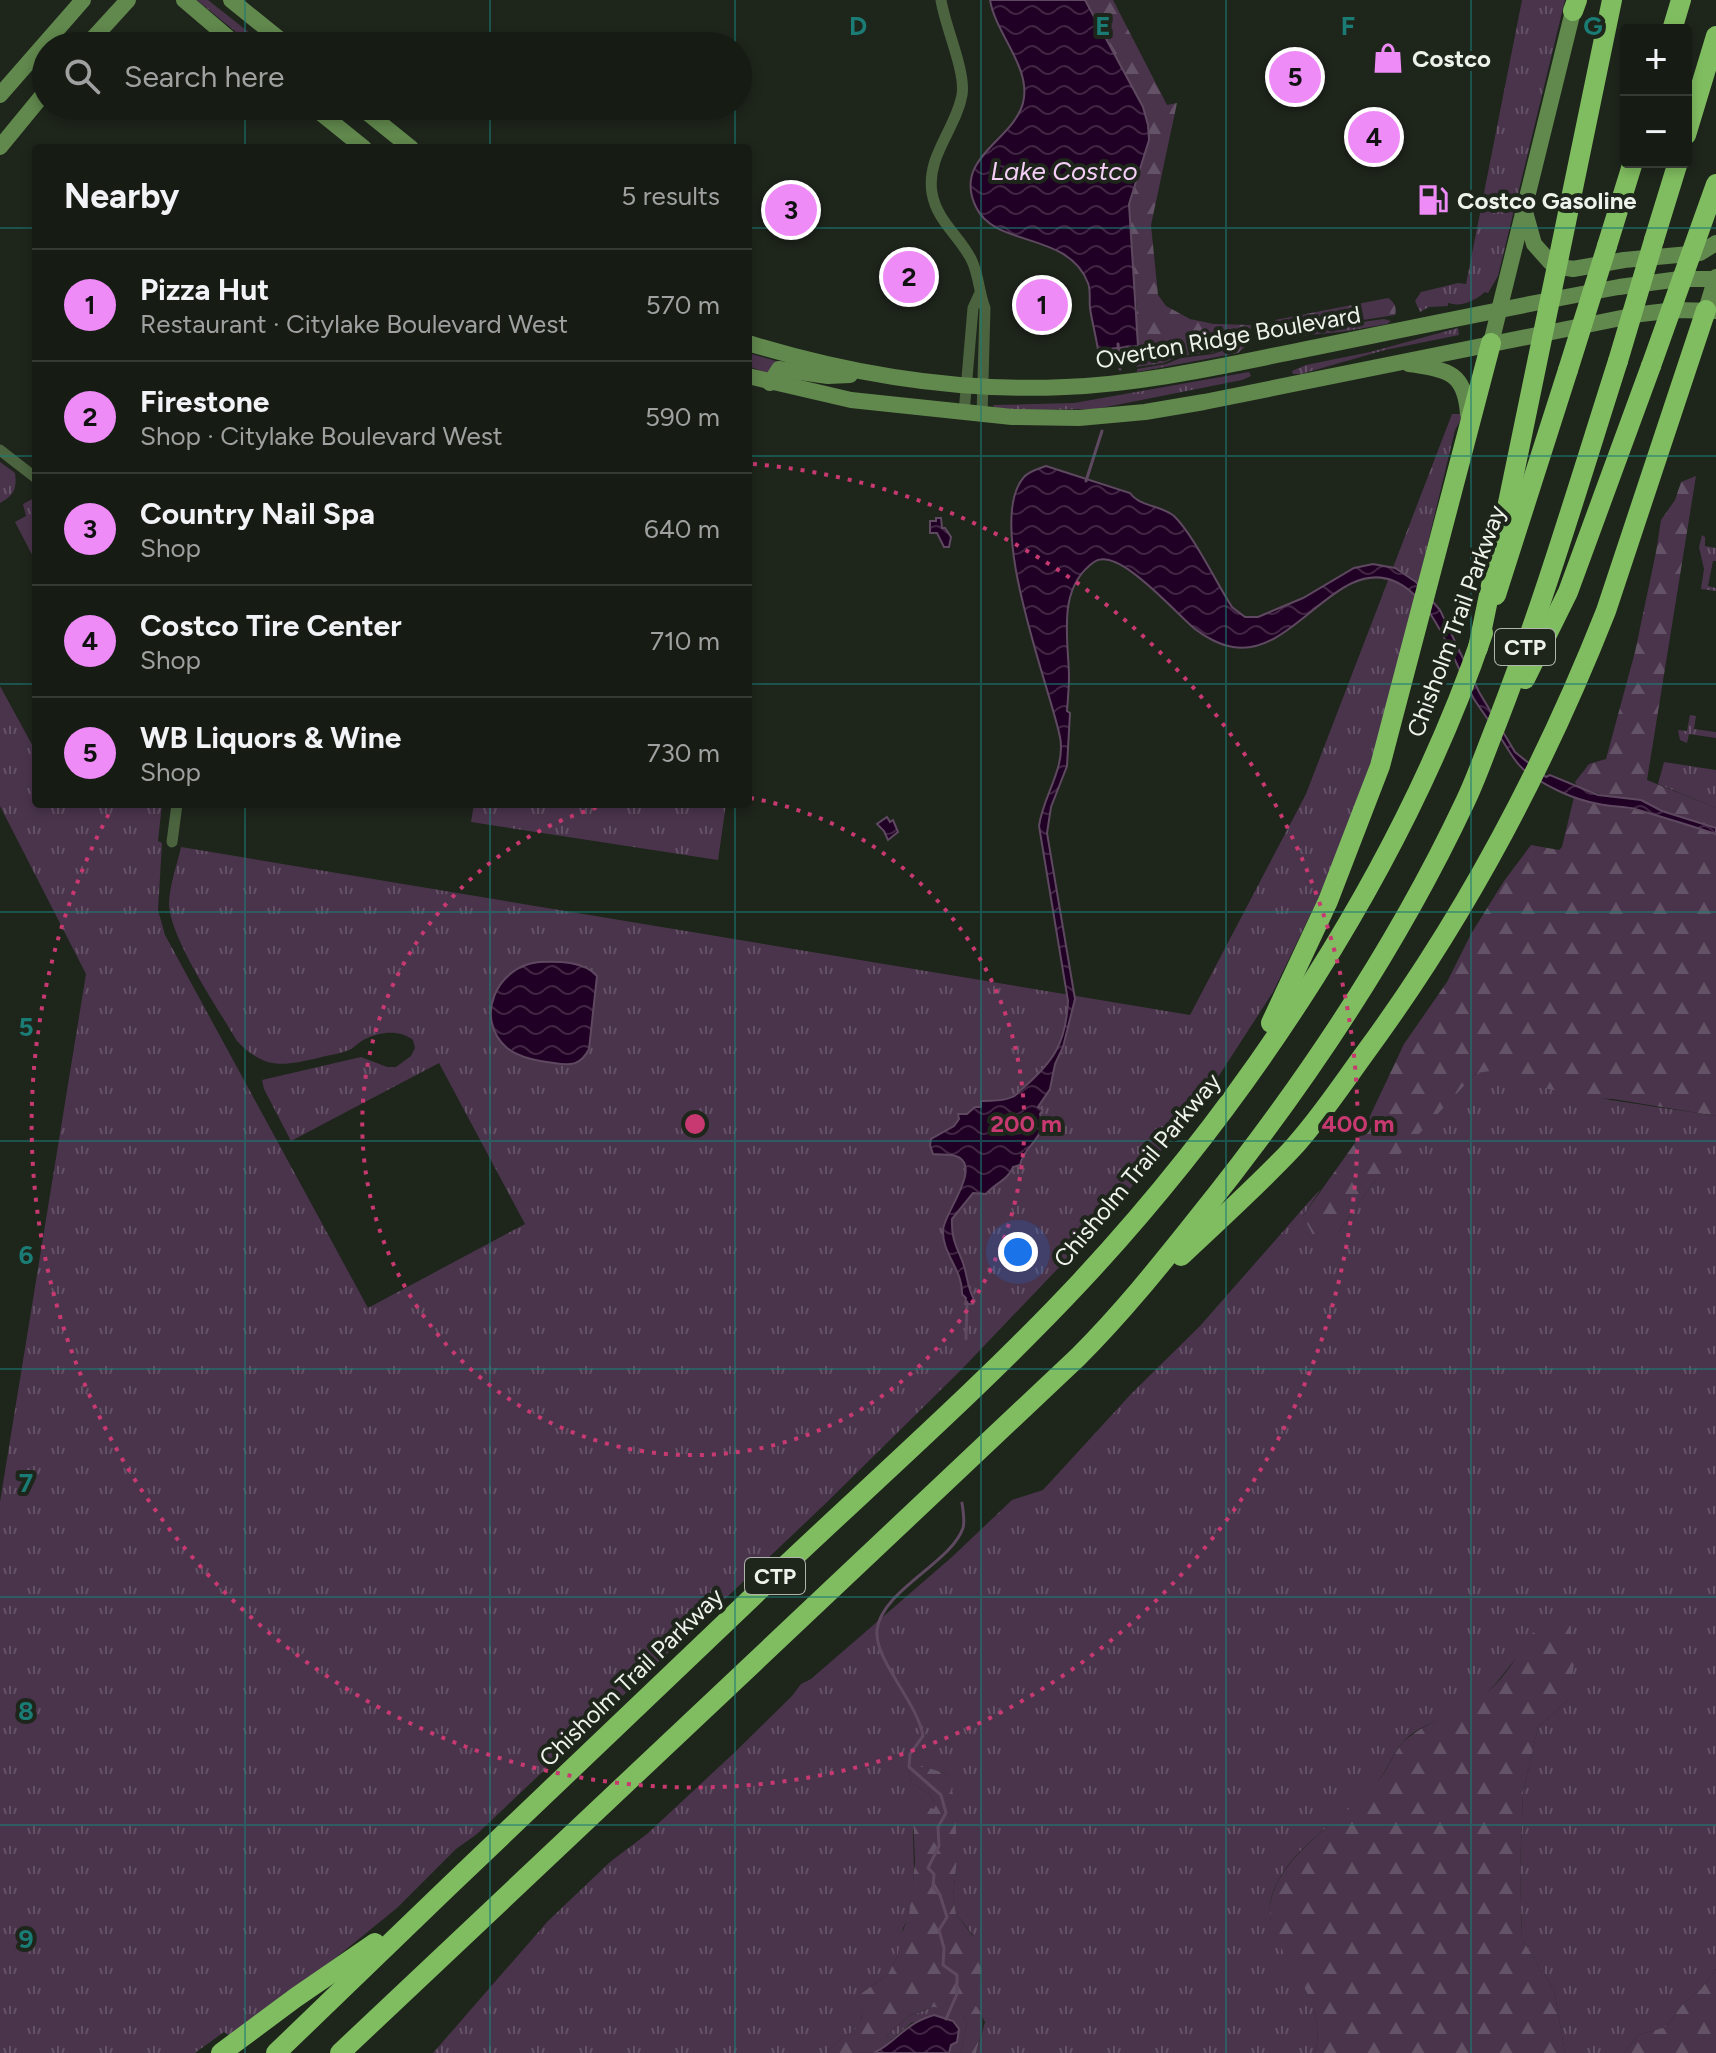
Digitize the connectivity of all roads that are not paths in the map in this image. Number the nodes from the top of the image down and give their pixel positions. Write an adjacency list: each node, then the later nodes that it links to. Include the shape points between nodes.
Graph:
1 (83, 0): 10 (street)
2 (128, 0): 11 (street)
3 (184, 0): 12 (street)
4 (231, 0): 13 (street)
5 (941, 0): 32 (street, via 962,93 938,152 932,194 945,225 974,265)
6 (1612, 0): 48 (highway, bridge)
7 (1681, 0): 9 (highway)
8 (1575, 4): 29 (street)
9 (1674, 24)
10 (55, 32)
11 (99, 32)
12 (222, 32)
13 (271, 32)
14 (1716, 36): 18 (highway)
15 (32, 58): 16 (street)
16 (0, 95)
17 (32, 108): 25 (street)
18 (1692, 115)
19 (329, 120): 22 (street)
20 (376, 120): 21 (street)
21 (382, 125): 23 (street); 24 (street)
22 (359, 144)
23 (367, 144)
24 (406, 144)
25 (0, 147)
26 (1631, 168): 48 (highway, Chisholm Trail Parkway / CTP, bridge)
27 (1676, 168): 49 (highway, CTP, bridge, via 1577,490 1516,673)
28 (1716, 184): 49 (highway, bridge, via 1568,592)
29 (1525, 211): 30 (street, via 1534,244 1561,267 1700,253); 33 (street)
30 (1716, 243)
31 (1716, 279): 33 (street, Overton Ridge Boulevard, via 1619,287); 34 (street)
32 (979, 295): 41 (street, via 973,308); 42 (street, via 985,308)
33 (1500, 308): 35 (street); 42 (street, Overton Ridge Boulevard, via 1164,377 1063,387)
34 (1711, 310): 35 (street, via 1641,314); 53 (highway, via 1579,678 1479,878 1382,1030 1292,1148)
35 (1491, 343): 37 (street); 45 (highway)
36 (752, 344): 38 (street, Overton Ridge Boulevard)
37 (1400, 363): 44 (street, via 1145,412 1071,418); 45 (street, via 1439,368 1455,377 1467,393)
38 (871, 374): 40 (street, via 828,376 779,369); 41 (street, Overton Ridge Boulevard)
39 (752, 377): 40 (street)
40 (770, 383): 43 (street, via 851,400)
41 (966, 384): 42 (street, Overton Ridge Boulevard); 43 (street)
42 (984, 385): 44 (street)
43 (964, 413): 44 (street)
44 (982, 415)
45 (1469, 429): 52 (highway, via 1380,766 1328,901)
46 (0, 450): 47 (street)
47 (32, 475)
48 (1478, 648): 52 (highway, Chisholm Trail Parkway / CTP, via 1404,819 1340,934)
49 (1466, 801): 53 (highway, CTP, via 1362,992 1303,1083)
50 (176, 808): 51 (street)
51 (172, 842)
52 (1242, 1084): 54 (highway, Chisholm Trail Parkway / CTP, via 1123,1234 1046,1316)
53 (1115, 1320): 55 (highway, CTP)
54 (422, 1912): 56 (highway); 57 (highway, Chisholm Trail Parkway / CTP)
55 (408, 1990): 58 (highway, CTP); 59 (highway)
56 (221, 2053)
57 (276, 2053)
58 (340, 2053)
59 (355, 2053)

